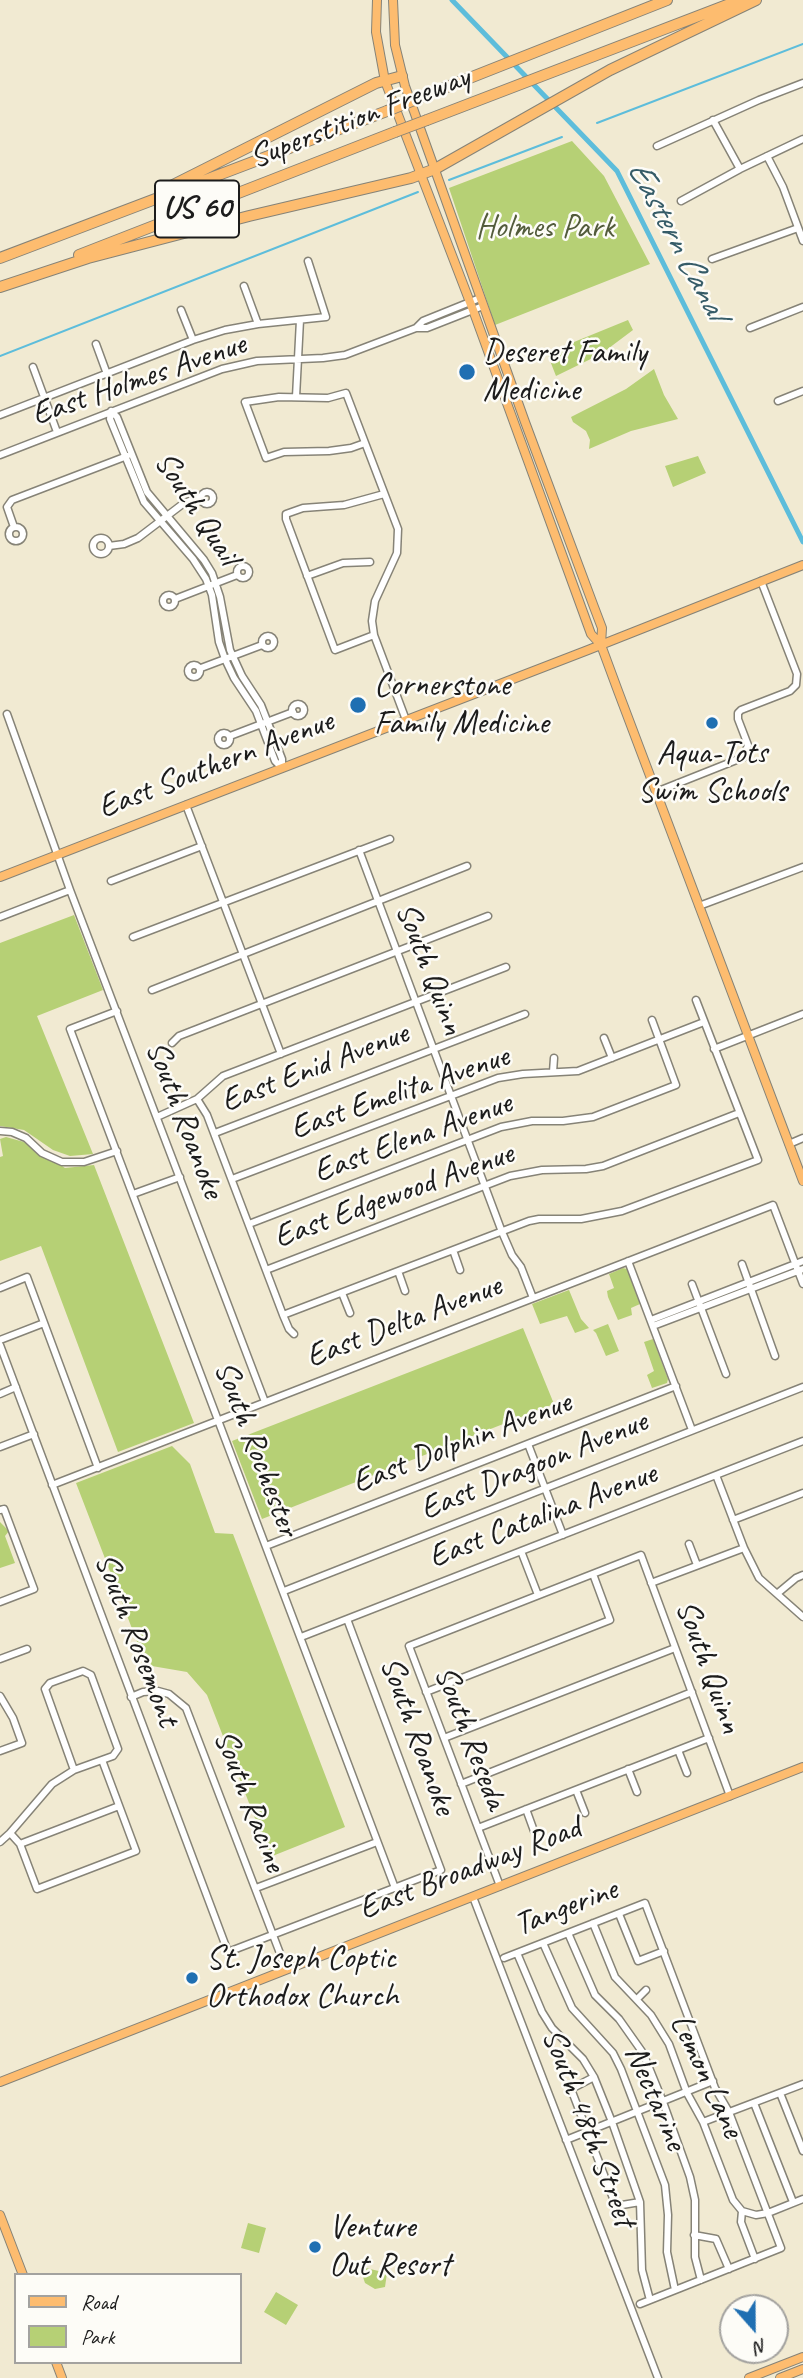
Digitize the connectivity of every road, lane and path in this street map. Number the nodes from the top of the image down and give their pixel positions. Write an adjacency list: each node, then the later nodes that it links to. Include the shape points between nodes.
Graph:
1 (377, 0): 7 (main road, via 376,32)
2 (393, 0): 6 (main road, via 393,34)
3 (667, 0): 17 (highway, Superstition Freeway / US 60, bridge)
4 (740, 0): 23 (highway, Superstition Freeway / US 60, bridge)
5 (757, 0): 13 (highway, via 574,90)
6 (402, 76): 7 (highway); 13 (main road)
7 (385, 80): 15 (main road); 17 (highway)
8 (803, 83): 9 (street)
9 (713, 120): 11 (street); 14 (street)
10 (803, 139): 12 (street)
11 (657, 146)
12 (767, 156): 14 (street); 18 (street)
13 (435, 169): 15 (highway); 25 (main road)
14 (740, 169): 16 (street)
15 (420, 175): 23 (highway, via 88,258); 26 (main road)
16 (681, 201)
17 (102, 218): 20 (highway, Superstition Freeway / US 60)
18 (798, 228): 19 (street); 21 (street)
19 (803, 241)
20 (0, 258)
21 (712, 259)
22 (308, 261): 29 (street, via 327,317)
23 (0, 286)
24 (244, 286): 30 (street)
25 (482, 302): 26 (street, East Holmes Avenue); 51 (main road)
26 (472, 306): 34 (street, East Holmes Avenue, via 423,321 416,328 345,355); 47 (main road)
27 (803, 307): 31 (street)
28 (181, 310): 32 (street)
29 (300, 320): 30 (street); 34 (street)
30 (258, 324): 32 (street)
31 (750, 328)
32 (193, 340): 36 (street)
33 (96, 344): 36 (street)
34 (299, 360): 38 (street); 41 (street, East Holmes Avenue, via 230,367)
35 (33, 368): 39 (street)
36 (107, 374): 39 (street)
37 (803, 391): 40 (street)
38 (296, 397): 44 (street, via 328,398 346,393); 44 (street, via 245,402 266,458)
39 (45, 399): 42 (street); 43 (street)
40 (778, 401)
41 (111, 411): 43 (street, East Holmes Avenue); 45 (street, South Quail, via 110,419)
42 (0, 415)
43 (57, 432): 46 (street, East Holmes Avenue)
44 (365, 443): 48 (street)
45 (128, 455): 50 (street, South Quail); 52 (street, South Quail, via 139,495); 53 (street, via 12,500 6,508)
46 (0, 456)
47 (533, 475): 51 (main road, via 554,516); 54 (main road)
48 (384, 494): 60 (street, via 286,514); 64 (street, via 399,541 372,611)
49 (200, 497): 50 (street)
50 (166, 516): 52 (street); 62 (street, South Quail, via 204,559)
51 (562, 521): 58 (main road)
52 (160, 522): 55 (street, via 131,542); 62 (street, South Quail)
53 (14, 527)
54 (553, 530): 58 (main road); 66 (main road, via 592,634)
55 (109, 546)
56 (370, 562): 60 (street, via 343,563)
57 (803, 565): 61 (main road, East Southern Avenue)
58 (579, 568): 66 (main road, via 601,628)
59 (237, 575): 62 (street)
60 (307, 576): 64 (street, via 335,650)
61 (761, 581): 66 (main road, East Southern Avenue); 75 (street, via 796,672 796,685 738,713 748,745 744,757)
62 (212, 584): 63 (street); 67 (street, South Quail)
63 (174, 599)
64 (374, 635): 71 (street)
65 (262, 645): 67 (street)
66 (601, 645): 71 (main road, East Southern Avenue); 75 (main road)
67 (229, 658): 68 (street); 72 (street, South Quail, via 259,701)
68 (201, 668)
69 (293, 712): 72 (street)
70 (7, 714): 80 (street)
71 (407, 720): 74 (main road, East Southern Avenue)
72 (265, 723): 73 (street); 74 (street, South Quail, via 282,758)
73 (230, 736)
74 (282, 768): 76 (main road, East Southern Avenue)
75 (656, 792): 88 (main road)
76 (186, 805): 78 (street); 80 (main road, East Southern Avenue)
77 (390, 839): 79 (street)
78 (202, 846): 84 (street); 87 (street)
79 (359, 850): 86 (street, South Quinn); 87 (street)
80 (58, 855): 83 (main road, East Southern Avenue); 85 (street, South Roanoke)
81 (467, 866): 86 (street)
82 (803, 867): 88 (street)
83 (0, 877)
84 (111, 881)
85 (71, 890): 90 (street); 99 (street, South Roanoke)
86 (378, 901): 92 (street, South Quinn); 93 (street)
87 (223, 902): 91 (street); 93 (street)
88 (699, 906): 104 (main road)
89 (488, 916): 92 (street)
90 (0, 917)
91 (133, 937)
92 (397, 951): 97 (street, South Quinn); 98 (street)
93 (242, 955): 95 (street); 98 (street)
94 (506, 967): 97 (street)
95 (152, 990)
96 (696, 1000): 103 (street)
97 (415, 1001): 108 (street, South Quinn); 110 (street)
98 (261, 1003): 107 (street, via 178,1036); 110 (street)
99 (117, 1012): 117 (street, South Roanoke); 123 (street, South Rochester, via 70,1029)
100 (525, 1014): 108 (street, East Enid Avenue)
101 (803, 1014): 104 (street)
102 (653, 1020): 106 (street)
103 (705, 1022): 106 (street, East Emelita Avenue); 109 (street)
104 (747, 1036): 109 (street); 122 (main road)
105 (604, 1038): 112 (street)
106 (659, 1039): 112 (street, East Emelita Avenue); 120 (street, East Elena Avenue, via 676,1085 578,1121 516,1123)
107 (172, 1043)
108 (433, 1048): 114 (street, South Quinn); 119 (street, East Enid Avenue)
109 (715, 1049): 116 (street)
110 (281, 1054): 115 (street, via 223,1076)
111 (554, 1058): 113 (street)
112 (612, 1058): 113 (street, East Emelita Avenue, via 578,1071)
113 (553, 1072): 114 (street, East Emelita Avenue, via 510,1075)
114 (450, 1094): 120 (street, South Quinn); 125 (street, East Emelita Avenue)
115 (197, 1099): 117 (street); 119 (street)
116 (739, 1113): 127 (street, East Edgewood Avenue, via 603,1166 528,1171); 130 (street, via 758,1160 621,1211 581,1219 539,1219)
117 (157, 1117): 124 (street, South Roanoke)
118 (0, 1131): 123 (street, via 26,1138 42,1153 62,1162 84,1163)
119 (215, 1133): 125 (street)
120 (468, 1139): 127 (street, South Quinn); 129 (street, East Elena Avenue)
121 (803, 1139): 122 (street)
122 (789, 1144): 126 (main road)
123 (117, 1152): 128 (street, South Rochester)
124 (180, 1177): 128 (street); 158 (street, South Roanoke)
125 (232, 1179): 129 (street)
126 (803, 1181)
127 (484, 1185): 130 (street, South Quinn); 135 (street, East Edgewood Avenue)
128 (133, 1194): 159 (street, South Rochester)
129 (249, 1224): 135 (street)
130 (502, 1231): 131 (street); 144 (street, South Quinn)
131 (453, 1250): 136 (street); 137 (street)
132 (628, 1261): 134 (street, East Delta Avenue, via 773,1205); 144 (street, East Delta Avenue); 148 (street)
133 (742, 1264): 140 (street)
134 (800, 1266): 139 (street); 140 (street)
135 (266, 1270): 147 (street)
136 (460, 1270)
137 (398, 1271): 142 (street); 143 (street)
138 (692, 1284): 145 (street)
139 (803, 1284)
140 (750, 1285): 145 (street); 152 (street)
141 (0, 1288): 149 (street, via 27,1277)
142 (405, 1291)
143 (342, 1293): 146 (street); 147 (street)
144 (533, 1298): 158 (street, East Delta Avenue)
145 (700, 1305): 148 (street); 153 (street)
146 (350, 1313)
147 (283, 1315): 150 (street)
148 (652, 1323): 154 (street)
149 (44, 1324): 151 (street); 165 (street)
150 (294, 1334)
151 (0, 1343): 155 (street, South Rosemont)
152 (775, 1356)
153 (726, 1374)
154 (676, 1386): 160 (street); 163 (street, East Dolphin Avenue)
155 (16, 1387): 157 (street); 161 (street, South Rosemont)
156 (803, 1387): 160 (street, East Dragoon Avenue)
157 (0, 1394)
158 (265, 1402): 159 (street, East Delta Avenue)
159 (219, 1420): 165 (street, East Delta Avenue); 174 (street, South Rochester)
160 (692, 1430): 168 (street, East Dragoon Avenue)
161 (34, 1434): 164 (street); 167 (street, South Rosemont)
162 (803, 1441): 166 (street, East Catalina Avenue)
163 (528, 1444): 168 (street); 174 (street, East Dolphin Avenue)
164 (0, 1447)
165 (98, 1468): 167 (street, East Delta Avenue)
166 (716, 1475): 171 (street); 172 (street, East Catalina Avenue)
167 (52, 1485): 194 (street, South Rosemont)
168 (545, 1489): 172 (street); 181 (street, East Dragoon Avenue)
169 (803, 1493): 171 (street)
170 (2, 1509): 184 (street, via 34,1589)
171 (733, 1520): 175 (street)
172 (562, 1535): 176 (street, East Catalina Avenue)
173 (689, 1544): 177 (street)
174 (267, 1546): 181 (street, South Rochester)
175 (744, 1548): 177 (street); 182 (street, via 759,1578)
176 (521, 1551): 183 (street); 186 (street, East Catalina Avenue)
177 (697, 1565): 180 (street)
178 (593, 1574): 180 (street, South Quinn, via 640,1555); 183 (street); 191 (street, via 610,1620)
179 (803, 1575): 182 (street)
180 (651, 1583): 189 (street, South Quinn)
181 (284, 1591): 187 (street, South Rochester)
182 (778, 1593): 185 (street)
183 (538, 1595): 191 (street, South Reseda, via 409,1646)
184 (0, 1602)
185 (803, 1617)
186 (347, 1619): 187 (street, East Catalina Avenue); 219 (street, South Roanoke, via 441,1870)
187 (301, 1637): 215 (street, South Rochester)
188 (27, 1648): 190 (street)
189 (675, 1648): 192 (street, South Quinn); 195 (street)
190 (0, 1659)
191 (426, 1692): 195 (street, South Reseda)
192 (692, 1692): 196 (street, South Quinn); 204 (street)
193 (0, 1696): 198 (street, via 22,1743)
194 (131, 1697): 218 (street, South Racine, via 144,1692 169,1694 186,1708); 224 (street, South Rosemont, via 228,1952)
195 (444, 1738): 204 (street, South Reseda)
196 (709, 1738): 197 (street); 207 (street, South Quinn)
197 (678, 1750): 201 (street); 203 (street)
198 (0, 1751)
199 (102, 1760): 202 (street); 202 (street, via 118,1749 91,1675 83,1671 50,1683 45,1693); 208 (street)
200 (803, 1767): 207 (main road, East Broadway Road)
201 (628, 1769): 205 (street); 206 (street)
202 (74, 1770): 213 (street, via 52,1784)
203 (687, 1773)
204 (461, 1784): 211 (street, South Reseda)
205 (576, 1790): 209 (street); 210 (street)
206 (637, 1792)
207 (730, 1796): 217 (main road, East Broadway Road)
208 (119, 1806): 216 (street); 216 (street, via 136,1851 124,1856 37,1889)
209 (526, 1809): 211 (street); 212 (street)
210 (585, 1813)
211 (478, 1828): 217 (street, South Reseda)
212 (534, 1831)
213 (10, 1833): 214 (street); 216 (street)
214 (0, 1842)
215 (377, 1842): 218 (street); 219 (street, South Rochester)
216 (20, 1844)
217 (500, 1886): 220 (main road, East Broadway Road)
218 (256, 1888): 224 (street, South Racine)
219 (395, 1888): 224 (street)
220 (473, 1897): 229 (main road, East Broadway Road); 247 (street, South 48th Street)
221 (618, 1913): 222 (street, Tangerine); 226 (street, via 638,1961); 226 (street, Tangerine, via 645,1903)
222 (593, 1923): 223 (street, Tangerine); 231 (street, Lemon Lane, via 615,1977)
223 (568, 1933): 225 (street, Tangerine); 240 (street, via 595,1995 619,2018 643,2053)
224 (273, 1934): 229 (street, South Racine)
225 (543, 1943): 227 (street, Tangerine); 242 (street, Nectarine, via 572,2007 613,2053)
226 (664, 1951): 235 (street)
227 (517, 1953): 228 (street, Tangerine); 232 (street, via 542,2012)
228 (504, 1958)
229 (286, 1969): 236 (main road, East Broadway Road)
230 (646, 1990): 231 (street)
231 (637, 1999): 238 (street, Lemon Lane, via 661,2029)
232 (570, 2048): 233 (street); 234 (street)
233 (564, 2056)
234 (594, 2077): 244 (street); 246 (street, via 571,2089)
235 (713, 2081): 238 (street); 243 (street)
236 (0, 2082)
237 (803, 2084): 239 (street)
238 (687, 2093): 240 (street); 245 (street, Lemon Lane)
239 (780, 2093): 241 (street); 248 (street)
240 (663, 2102): 242 (street); 255 (street, via 690,2177)
241 (754, 2103): 243 (street); 251 (street)
242 (637, 2112): 244 (street); 262 (street, Nectarine, via 665,2185 668,2264)
243 (729, 2112): 245 (street); 253 (street)
244 (612, 2122): 246 (street); 250 (street)
245 (703, 2122): 252 (street, Lemon Lane, via 733,2200)
246 (587, 2132): 247 (street); 250 (street, via 616,2206)
247 (566, 2140): 269 (street, South 48th Street)
248 (803, 2151)
249 (803, 2199): 251 (street)
250 (640, 2202): 257 (street)
251 (793, 2202): 253 (street)
252 (742, 2210): 253 (street); 258 (street, Lemon Lane, via 741,2222)
253 (768, 2213): 258 (street, via 781,2248)
254 (0, 2215): 260 (main road)
255 (694, 2235): 259 (street, via 716,2239); 261 (street)
256 (630, 2237): 257 (street)
257 (640, 2238): 263 (street)
258 (755, 2259): 259 (street)
259 (729, 2269): 261 (street)
260 (22, 2273)
261 (701, 2280): 262 (street)
262 (676, 2290): 263 (street)
263 (650, 2300): 264 (street)
264 (640, 2304)
265 (803, 2357): 267 (main road)
266 (803, 2369): 268 (main road)
267 (768, 2375): 270 (main road)
268 (790, 2375): 271 (main road)
269 (658, 2378)
270 (749, 2378)
271 (780, 2378)

